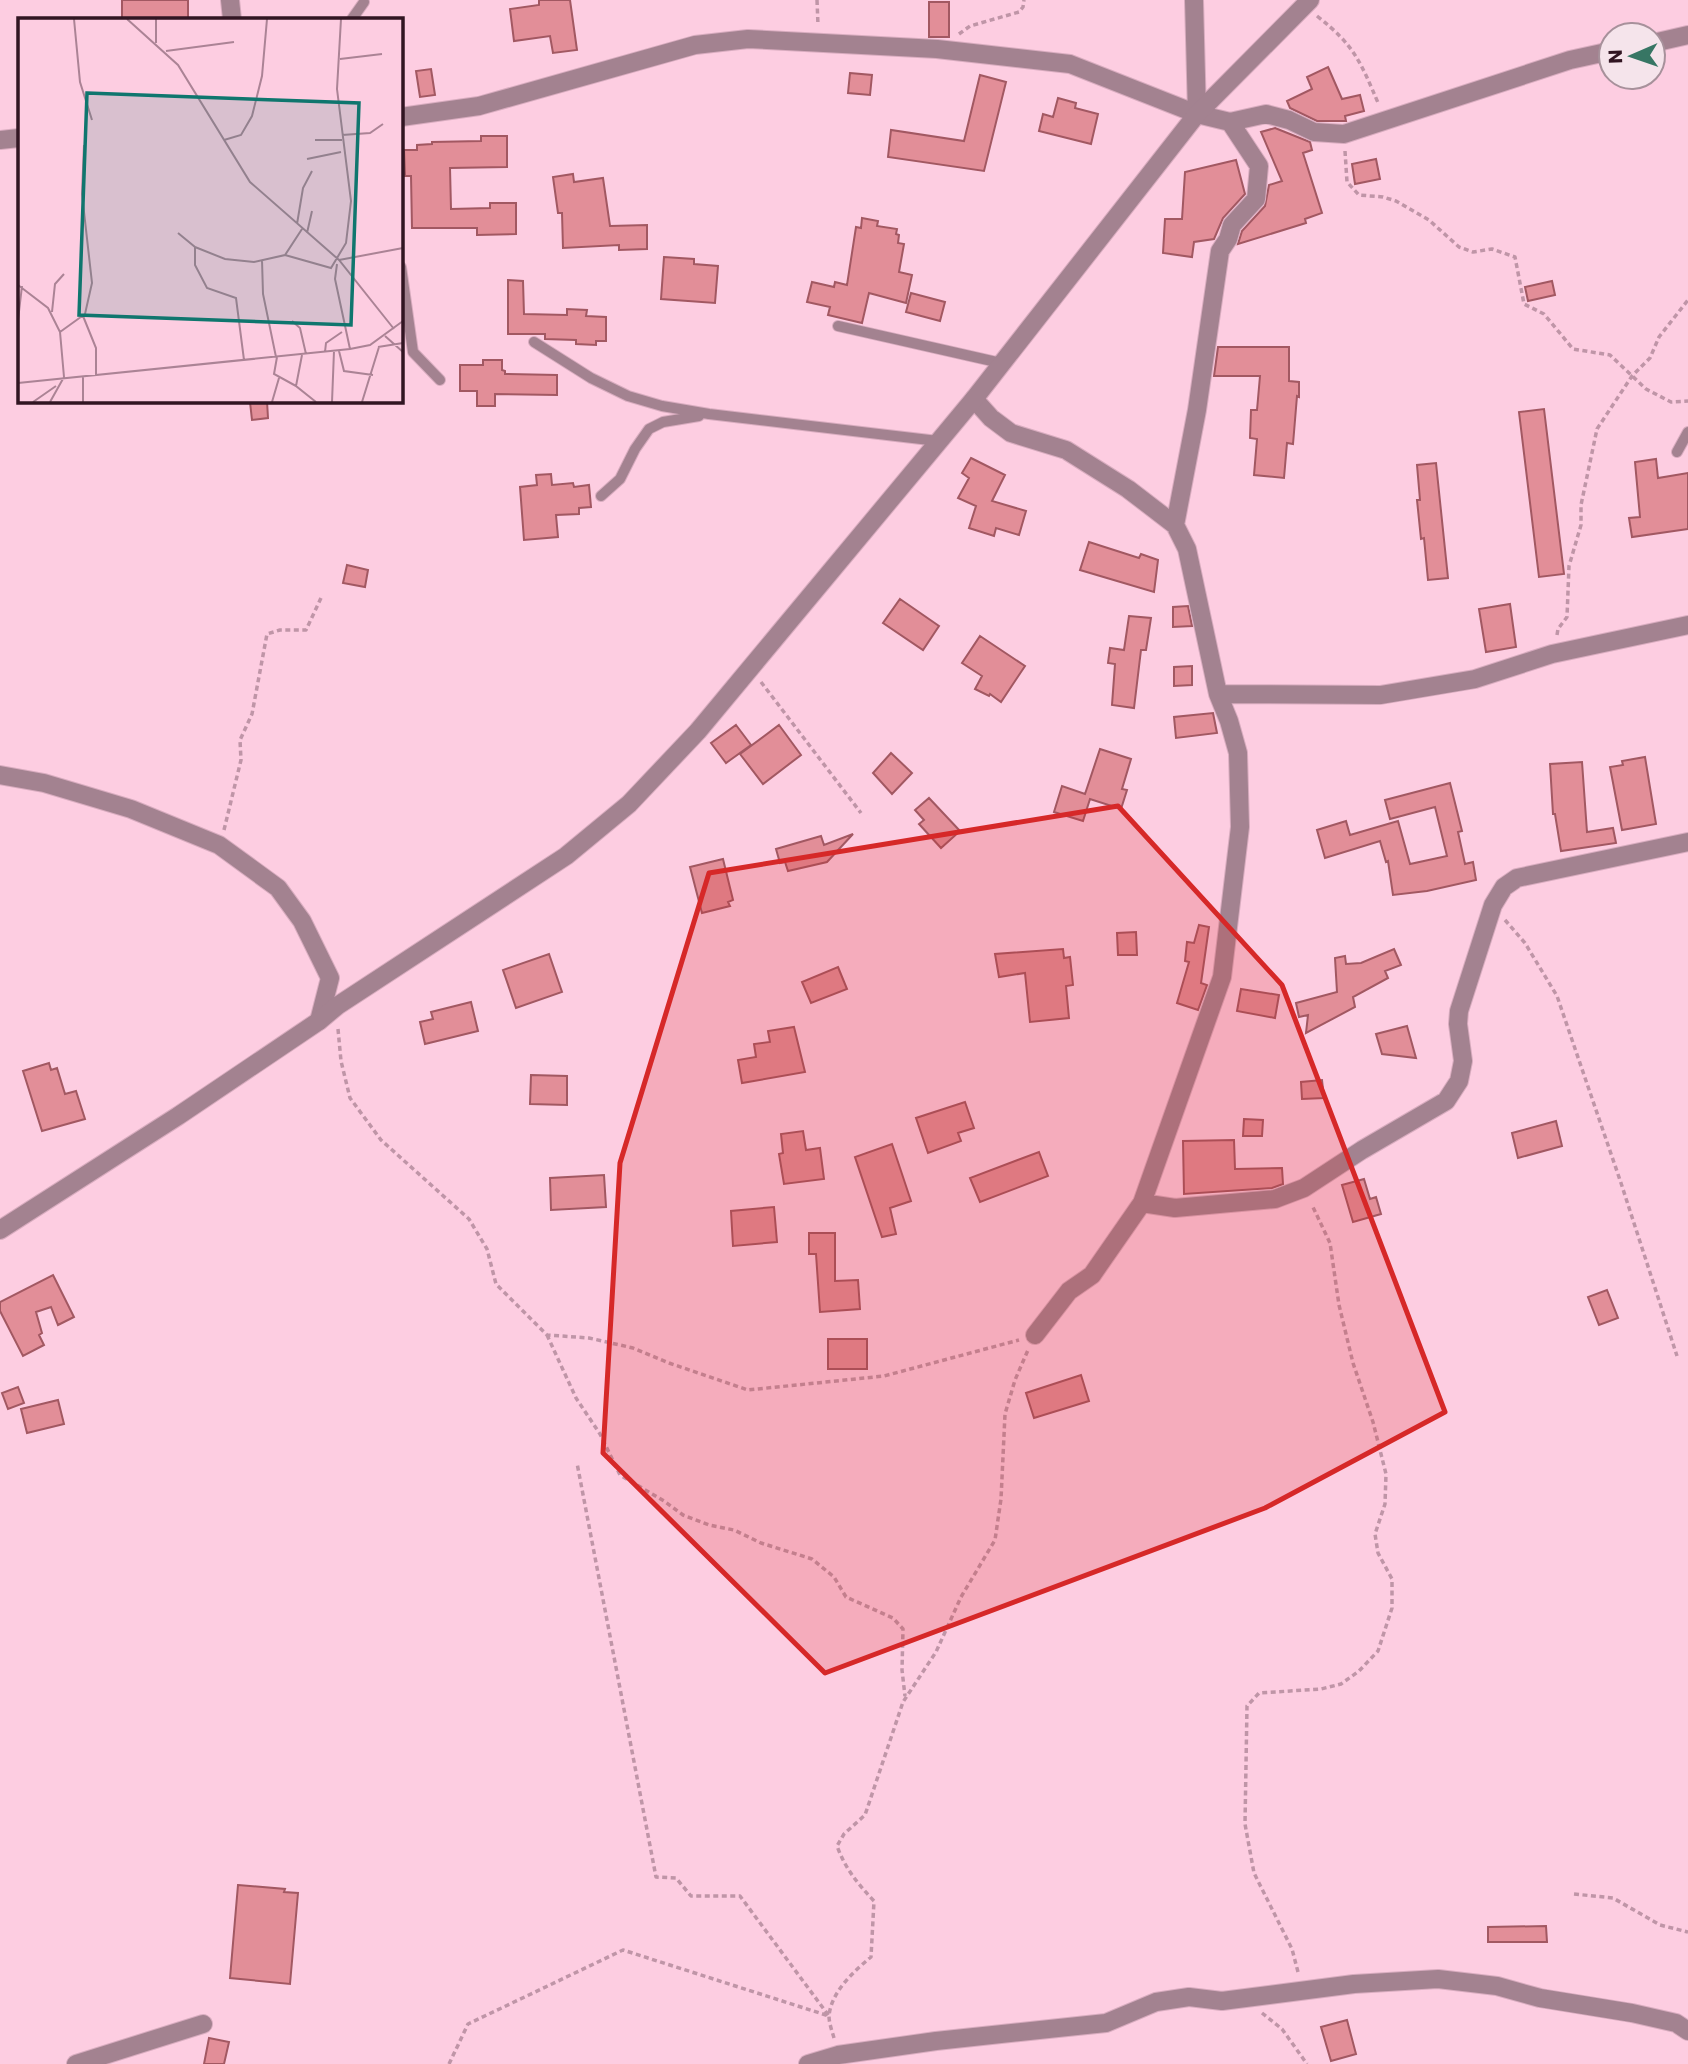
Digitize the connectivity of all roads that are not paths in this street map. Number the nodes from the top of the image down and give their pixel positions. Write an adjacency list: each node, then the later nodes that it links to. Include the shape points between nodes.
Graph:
1 (230, 0): 5 (street)
2 (1194, 0): 10 (street)
3 (364, 2): 6 (lane)
4 (1307, 3): 10 (street)
5 (232, 18)
6 (353, 18)
7 (1688, 36): 8 (street)
8 (1667, 40)
9 (1597, 54): 12 (street, via 1344,134 1314,132 1266,114)
10 (1197, 114): 11 (street, via 1070,64 937,49 747,39 695,45 479,106); 12 (street); 18 (street)
11 (402, 117)
12 (1230, 122): 26 (street, via 1259,166 1256,199 1232,225 1220,251)
13 (18, 138): 14 (street)
14 (0, 141)
15 (402, 274): 19 (lane, via 413,352)
16 (838, 326): 18 (lane)
17 (534, 342): 21 (lane, via 628,396)
18 (1001, 363): 20 (street)
19 (440, 380)
20 (974, 399): 23 (street); 26 (street, via 1011,433 1066,450)
21 (709, 414): 23 (lane); 25 (lane, via 649,429 620,479)
22 (1688, 432): 24 (lane)
23 (938, 441): 31 (street, via 698,732 629,804 566,856)
24 (1677, 452)
25 (601, 496)
26 (1175, 525): 28 (street, via 1187,549)
27 (1688, 625): 28 (street, via 1552,654 1475,679 1380,695)
28 (1218, 694): 32 (street, via 1238,753 1240,827 1222,977)
29 (0, 775): 31 (street, via 131,809 219,845 278,888 302,921 330,978)
30 (1688, 842): 32 (street, via 1517,878 1504,887 1493,905 1459,1011 1463,1060 1459,1081 1446,1101 1304,1188 1275,1199 1175,1208)
31 (319, 1021): 33 (street)
32 (1142, 1203): 34 (street, via 1093,1275 1069,1291)
33 (0, 1230)
34 (1035, 1335)
35 (203, 2024): 37 (street)
36 (1688, 2031): 38 (street, via 1676,2023 1632,2013 1438,1979 1354,1984 1222,2001 1189,1997 1156,2002 1106,2023 838,2055)
37 (76, 2064)
38 (808, 2064)

